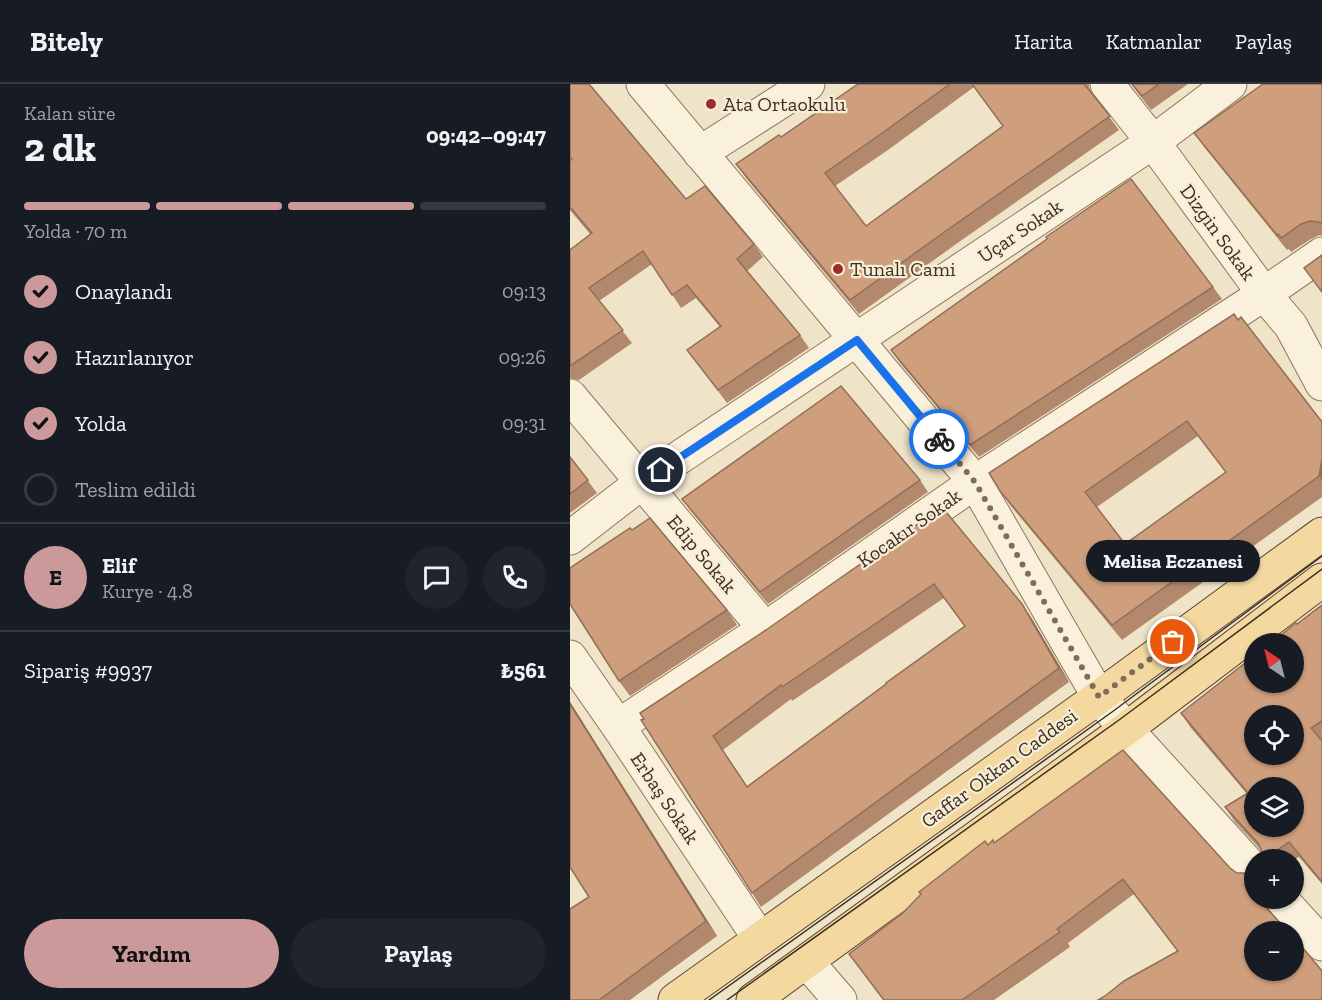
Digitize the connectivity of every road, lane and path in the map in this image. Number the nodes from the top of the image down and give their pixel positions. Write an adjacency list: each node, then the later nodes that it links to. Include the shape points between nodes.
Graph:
1 (643, 84): 6 (street)
2 (808, 84): 6 (street)
3 (1107, 84): 5 (street, Dizgin Sokak)
4 (1230, 84): 5 (street, Uçar Sokak)
5 (1153, 142): 8 (street, Dizgin Sokak); 9 (street, Uçar Sokak)
6 (700, 153): 9 (street)
7 (1322, 254): 8 (street, Kocakır Sokak)
8 (1264, 294): 10 (street, Dizgin Sokak, via 1291,326); 12 (street, Kocakır Sokak)
9 (857, 340): 12 (street); 13 (street, Uçar Sokak)
10 (1322, 384)
11 (570, 396): 13 (street, Edip Sokak)
12 (975, 482): 17 (street, Kocakır Sokak); 19 (street)
13 (641, 483): 15 (street, Uçar Sokak); 17 (street, Edip Sokak)
14 (1322, 534): 19 (main road, Gaffar Okkan Caddesi)
15 (570, 538)
16 (1322, 580): 21 (main road)
17 (765, 629): 20 (street, Kocakır Sokak)
18 (570, 657): 20 (street, Erbaş Sokak)
19 (1099, 697): 21 (street); 24 (main road, Gaffar Okkan Caddesi)
20 (618, 726): 24 (street, Erbaş Sokak)
21 (1126, 729): 22 (street); 26 (main road)
22 (1244, 859)
23 (1290, 909): 25 (street)
24 (760, 939): 27 (main road, Gaffar Okkan Caddesi)
25 (1322, 944)
26 (807, 962): 28 (main road); 29 (street)
27 (675, 1000)
28 (753, 1000)
29 (840, 1000)

